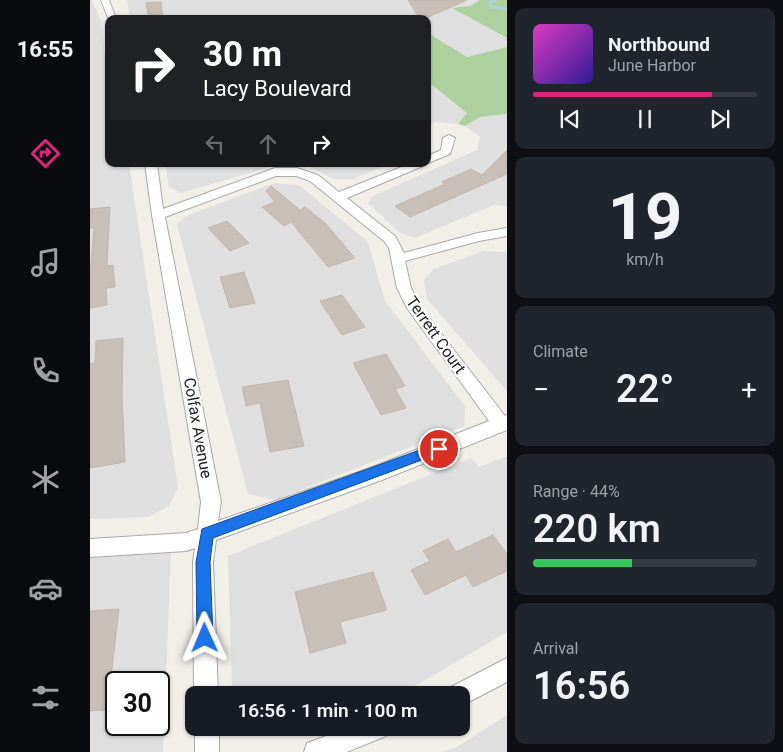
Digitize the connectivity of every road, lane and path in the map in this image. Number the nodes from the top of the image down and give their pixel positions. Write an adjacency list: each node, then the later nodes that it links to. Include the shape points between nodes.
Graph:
1 (105, 0): 2 (street)
2 (111, 15)
3 (449, 138): 4 (street, via 446,152)
4 (431, 159)
5 (151, 167): 8 (street, Colfax Avenue)
6 (412, 167): 7 (street)
7 (338, 197): 8 (street, Terrett Court, via 307,174 275,172); 10 (street, Terrett Court, via 390,239)
8 (158, 215): 12 (street, Colfax Avenue, via 211,502)
9 (507, 232): 10 (street)
10 (398, 259): 11 (street, Terrett Court, via 404,288 414,308)
11 (504, 423): 12 (street, via 375,474)
12 (206, 534): 13 (street, via 186,542); 15 (street, Colfax Avenue, via 203,562)
13 (90, 548)
14 (507, 669): 16 (street)
15 (206, 686)
16 (470, 689)
17 (207, 736): 19 (street)
18 (357, 736): 20 (street)
19 (207, 752)
20 (316, 752)

